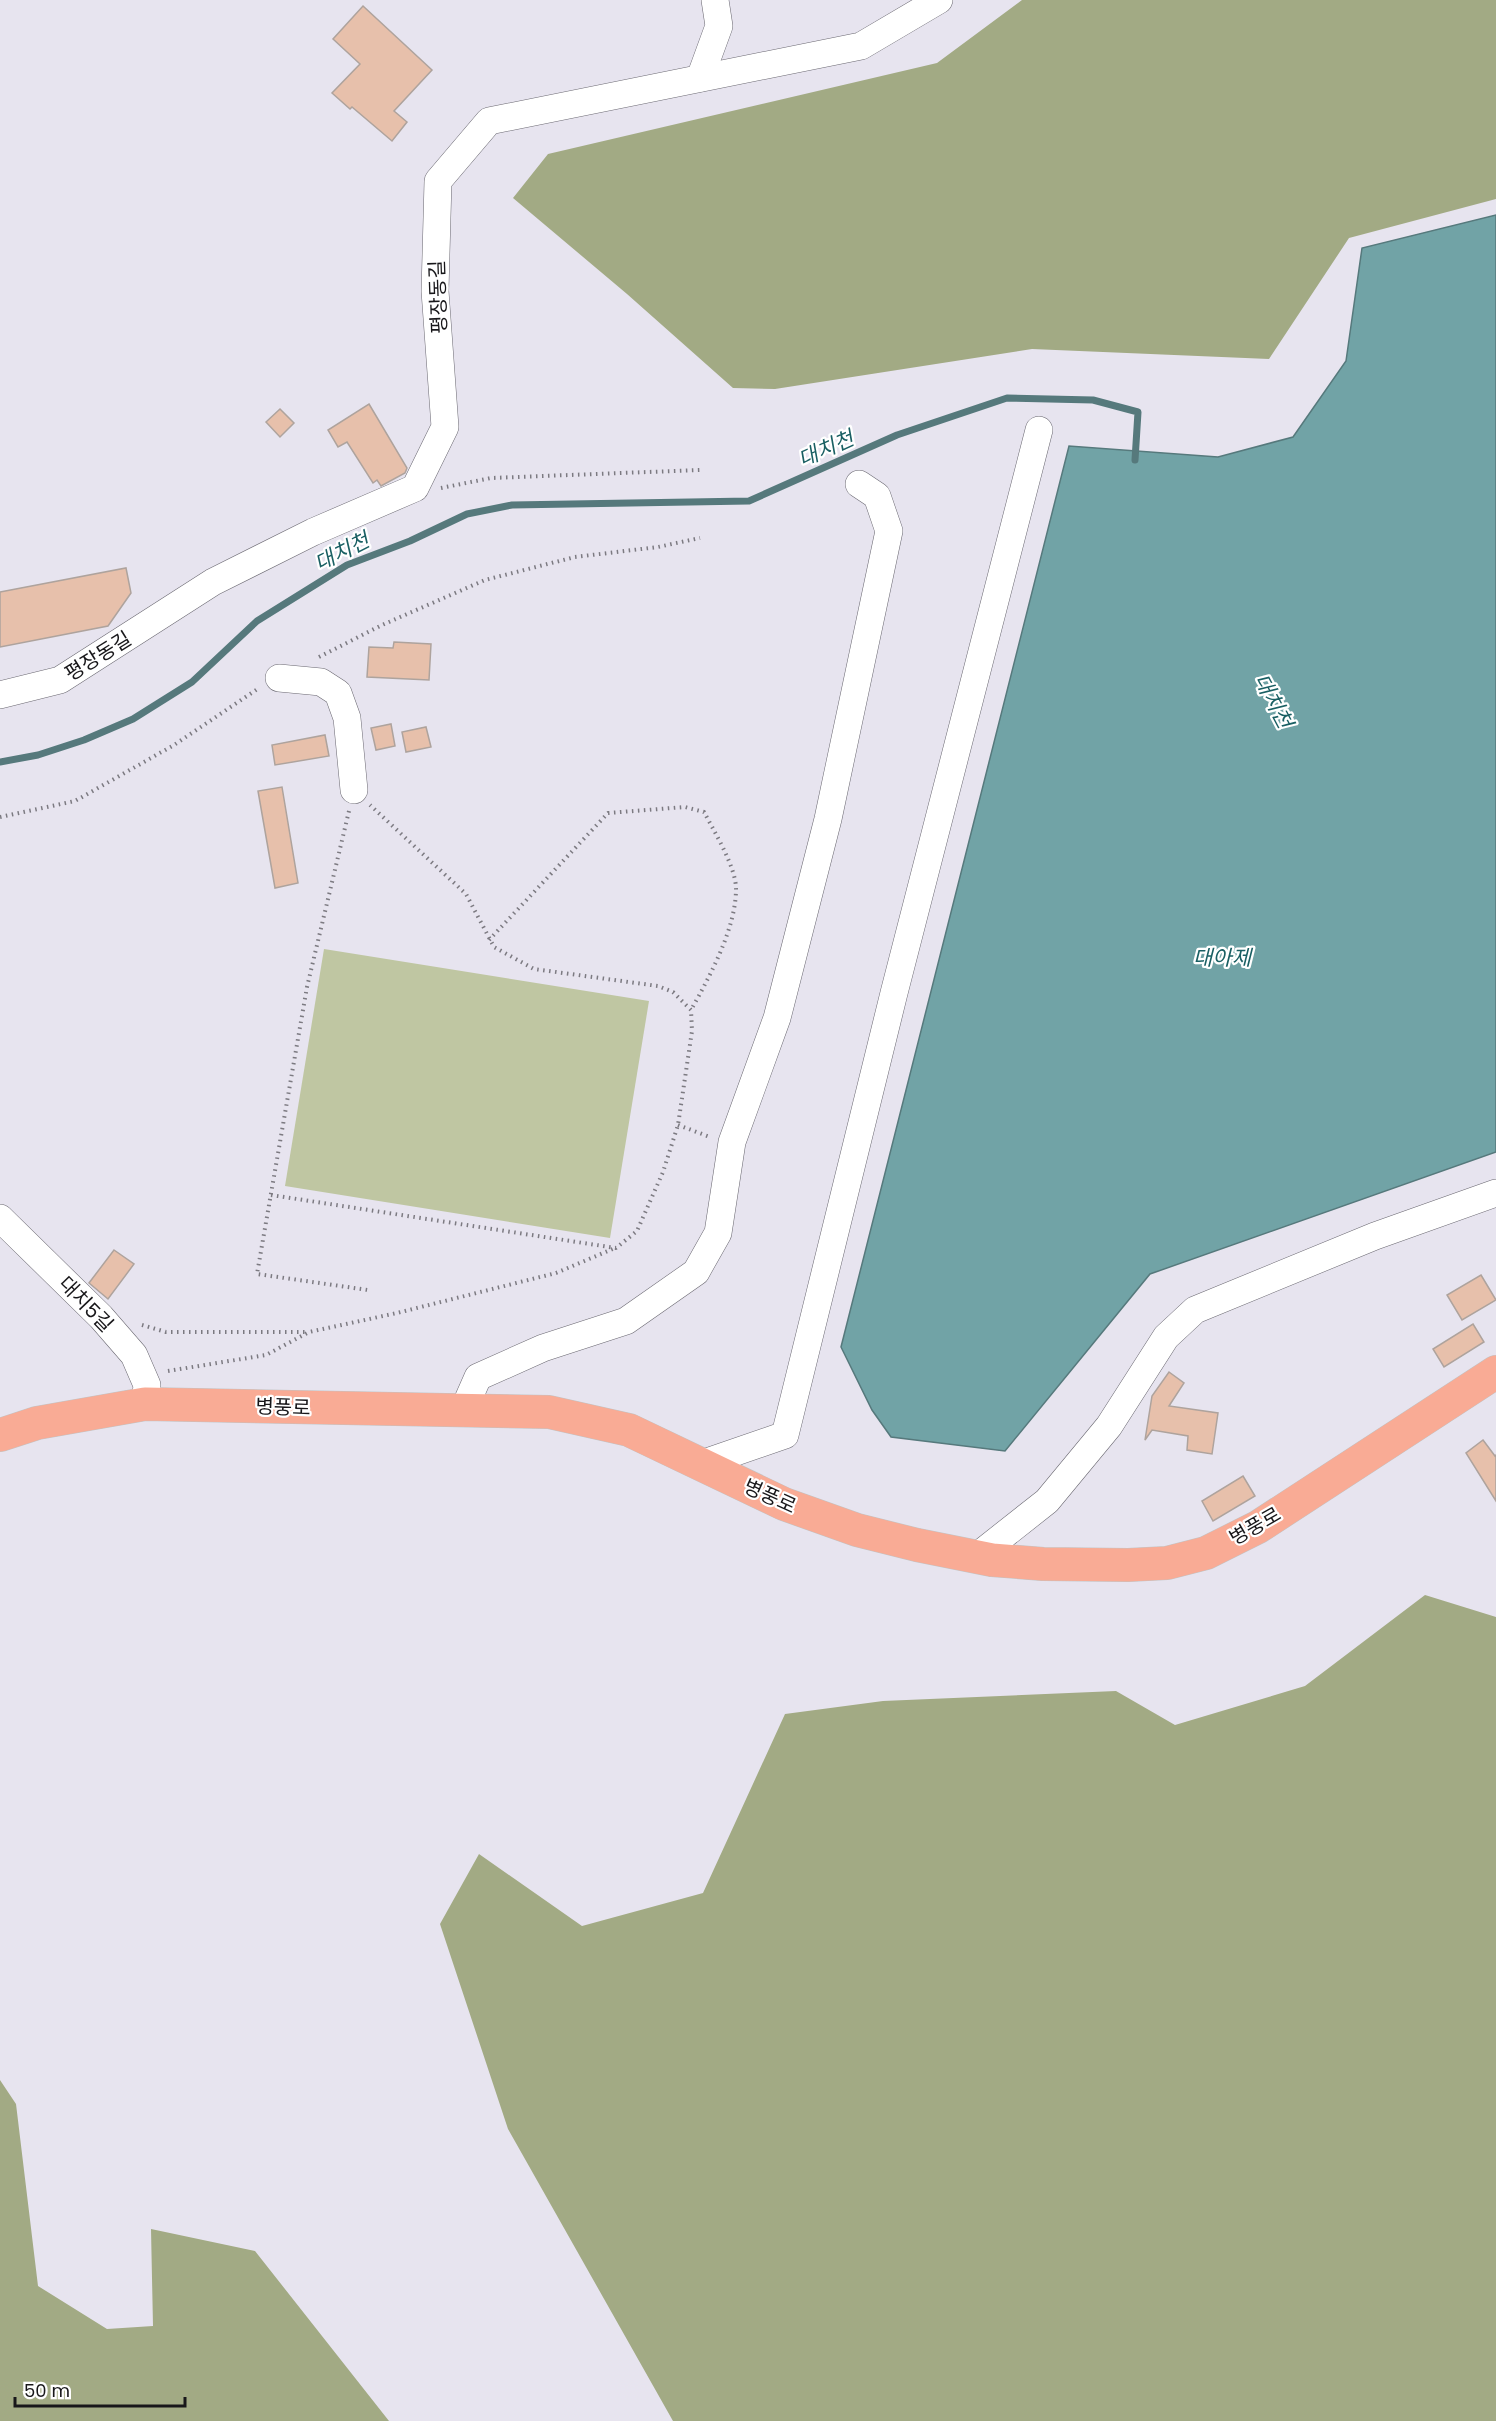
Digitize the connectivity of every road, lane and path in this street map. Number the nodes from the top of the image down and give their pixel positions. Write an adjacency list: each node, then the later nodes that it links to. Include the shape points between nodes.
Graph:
1 (715, 0): 3 (street, via 719,26)
2 (939, 0): 3 (street, 평장동길, via 861,46)
3 (700, 78): 7 (street, 평장동길, via 489,121 438,181 435,291 445,427)
4 (1039, 430): 28 (street, via 785,1436)
5 (700, 470): 7 (path, via 491,478 447,488)
6 (859, 484): 16 (street, via 877,496 889,531 828,819 780,1007)
7 (415, 488): 10 (street, 평장동길, via 313,532 213,582 60,680)
8 (700, 538): 9 (path, via 575,557 485,580 382,625)
9 (279, 678): 11 (street, via 321,682 338,693 347,718); 12 (path, via 174,745 75,801)
10 (0, 695)
11 (354, 790): 13 (path, via 466,894); 18 (path, via 307,987)
12 (0, 817)
13 (489, 940): 14 (path, via 534,969 658,986 673,992); 14 (path, via 608,813 685,807 704,812 723,847 736,887 732,917 711,973)
14 (691, 1010): 15 (path, via 692,1031)
15 (678, 1125): 16 (path); 20 (path, via 637,1232)
16 (732, 1142): 26 (street, via 718,1233 696,1272 626,1321 543,1348 478,1377)
17 (1496, 1193): 29 (street, via 1375,1236 1195,1310 1166,1337 1109,1426 1047,1501)
18 (271, 1195): 20 (path); 21 (path, via 257,1274)
19 (0, 1218): 25 (street, 대치5길, via 134,1355)
20 (616, 1248): 23 (path, via 556,1273)
21 (368, 1290)
22 (136, 1323): 23 (path, via 166,1332)
23 (309, 1332): 25 (path, via 266,1355)
24 (1496, 1372): 29 (main road, 병풍로, via 1258,1527 1206,1553 1167,1563 1128,1565 1043,1564)
25 (144, 1389): 26 (main road, 병풍로); 27 (main road, 병풍로)
26 (463, 1411): 28 (main road, 병풍로, via 549,1412 596,1421 629,1430)
27 (0, 1435)
28 (701, 1464): 29 (main road, 병풍로, via 784,1504 857,1530)
29 (976, 1557)

